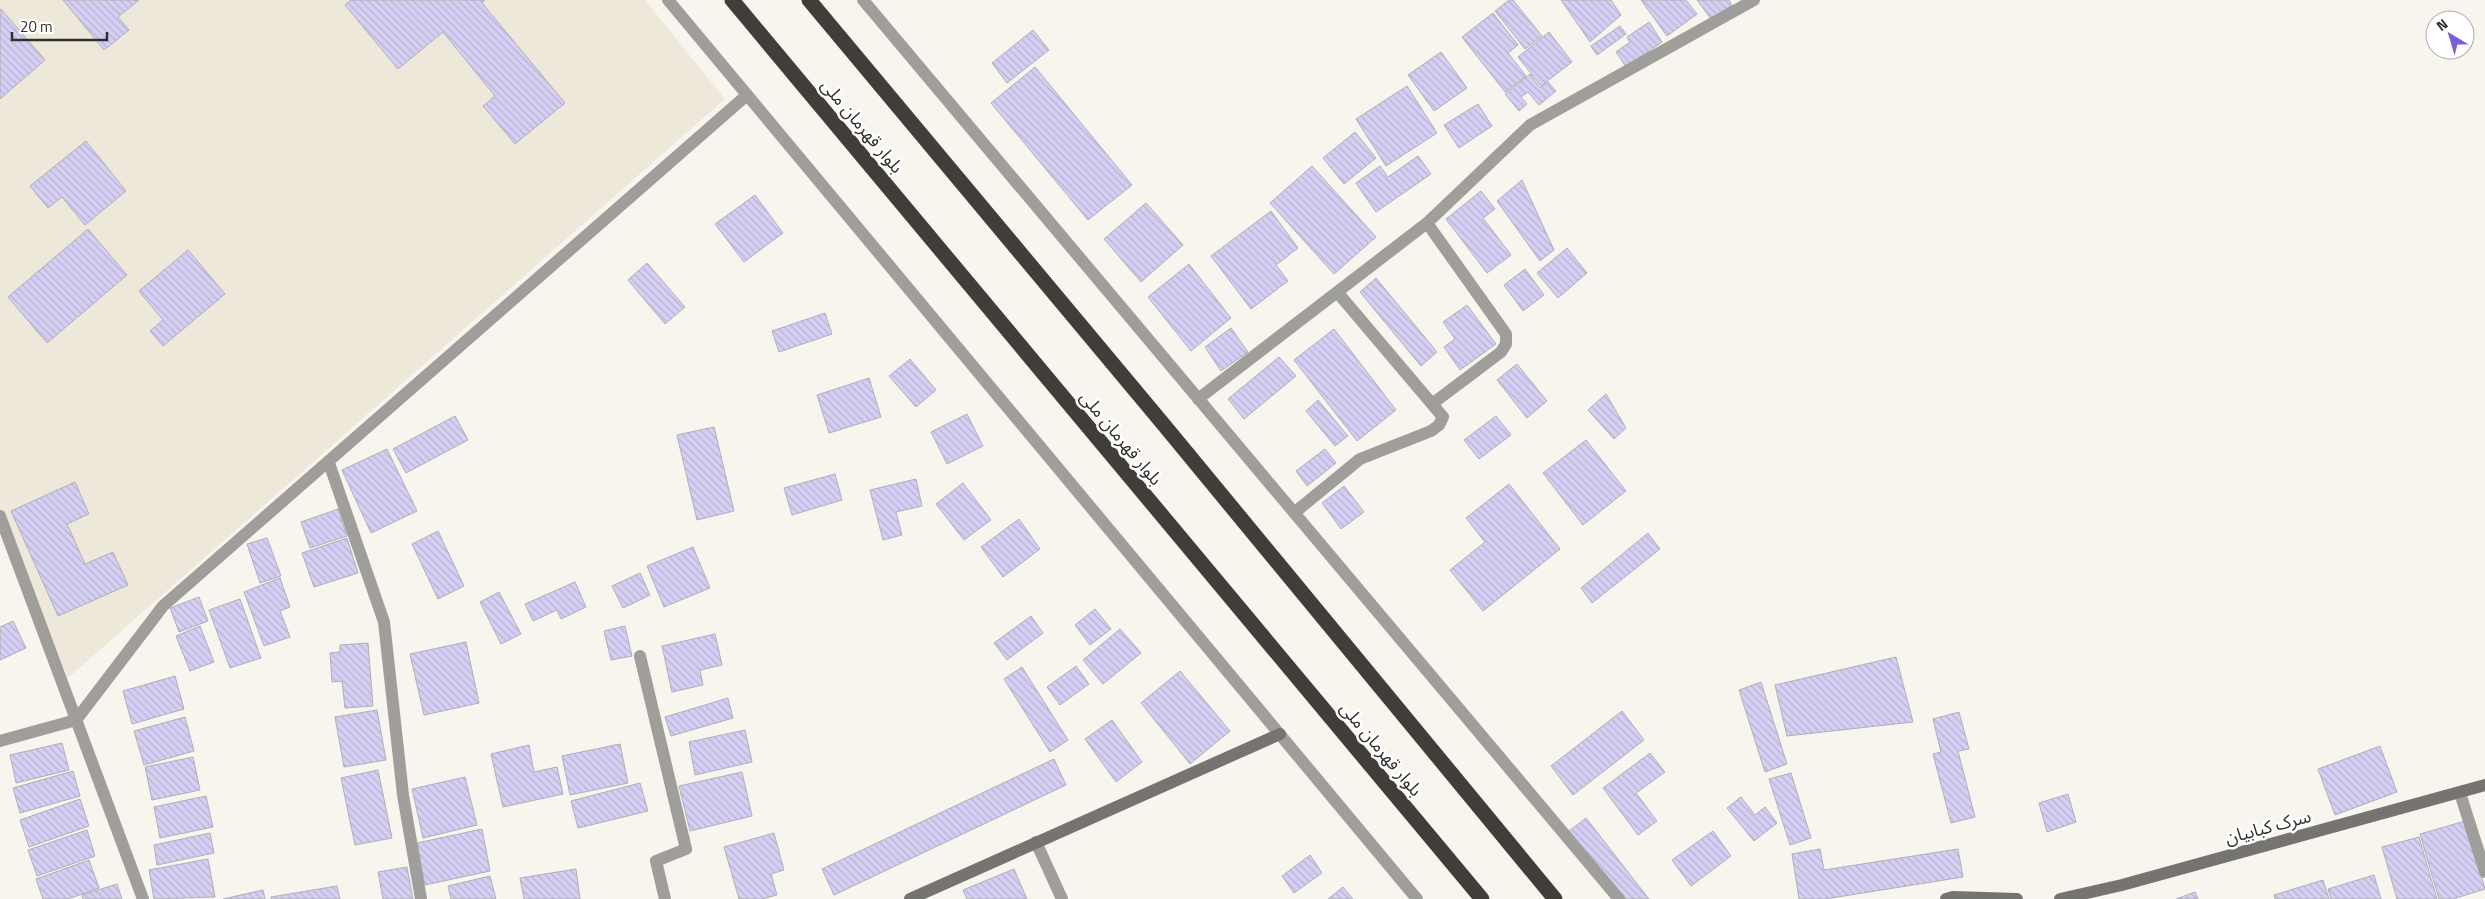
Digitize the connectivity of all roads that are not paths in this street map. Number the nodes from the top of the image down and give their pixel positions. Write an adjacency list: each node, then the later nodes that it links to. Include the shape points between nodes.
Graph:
1 (668, 0): 6 (street)
2 (732, 0): 28 (highway, بلوار قهرمان ملی)
3 (809, 0): 29 (highway)
4 (863, 0): 9 (street)
5 (1754, 0): 7 (street, via 1530,125)
6 (747, 95): 11 (street); 16 (street)
7 (1427, 223): 8 (street); 10 (street, via 1506,334 1506,344 1501,352)
8 (1338, 294): 9 (street); 10 (street)
9 (1198, 399): 12 (street)
10 (1432, 404): 12 (street, via 1442,417 1439,425 1360,459)
11 (329, 463): 15 (street, via 163,606); 23 (street, via 384,622 403,795)
12 (1294, 513): 30 (street)
13 (0, 516): 15 (street)
14 (640, 656): 24 (street, via 686,849 656,861)
15 (76, 720): 17 (street); 22 (street)
16 (1280, 734): 20 (street); 27 (street)
17 (0, 741)
18 (2485, 785): 19 (street, سرک کبابیان)
19 (2460, 793): 21 (street); 33 (street, سرک کبابیان)
20 (1036, 842): 25 (street); 26 (street)
21 (2485, 872)
22 (143, 899)
23 (422, 899)
24 (665, 899)
25 (910, 899)
26 (1062, 899)
27 (1417, 899)
28 (1482, 899)
29 (1555, 899)
30 (1619, 899)
31 (1946, 899): 32 (street)
32 (2017, 899)
33 (2060, 899)

